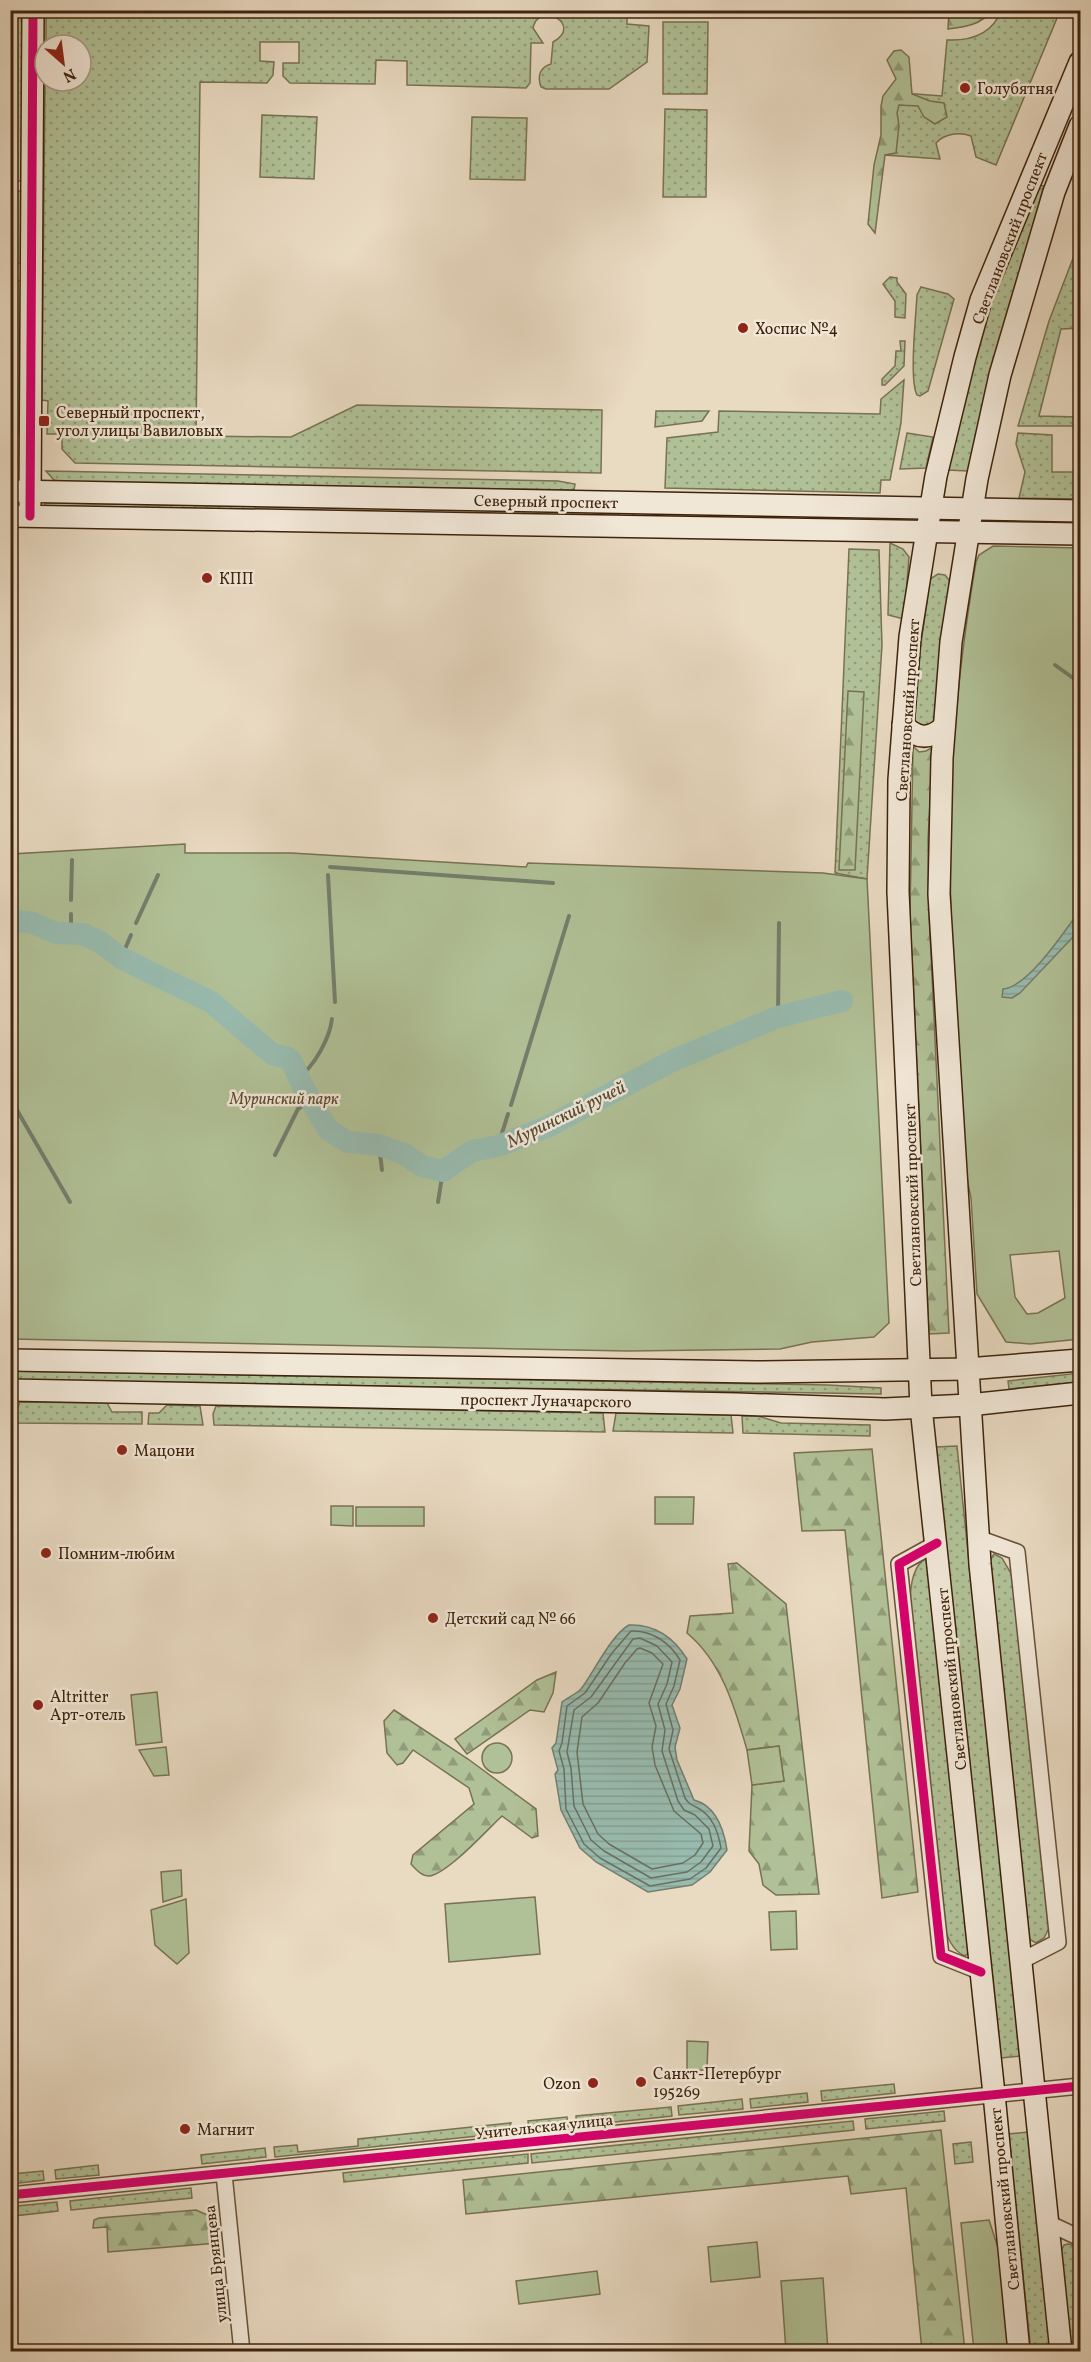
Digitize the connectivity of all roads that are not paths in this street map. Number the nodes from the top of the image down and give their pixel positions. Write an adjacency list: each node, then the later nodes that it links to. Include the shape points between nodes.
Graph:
1 (33, 10): 4 (main road)
2 (1080, 62): 5 (main road, Светлановский проспект, via 981,300)
3 (1080, 126): 6 (main road, Светлановский проспект, via 1054,192 1000,375)
4 (20, 492): 5 (main road, Северный проспект); 8 (main road)
5 (930, 509): 6 (main road, Северный проспект); 9 (main road, Светлановский проспект)
6 (972, 510): 7 (main road, Северный проспект); 10 (main road, Светлановский проспект)
7 (1080, 512)
8 (20, 516): 9 (main road, Северный проспект)
9 (927, 531): 10 (main road, Северный проспект); 12 (main road, Светлановский проспект, via 910,637)
10 (968, 532): 11 (main road, Северный проспект); 13 (main road, Светлановский проспект, via 951,642)
11 (1080, 534)
12 (903, 725): 13 (main road, via 923,738); 17 (main road, Светлановский проспект, via 898,892)
13 (944, 727): 16 (main road, Светлановский проспект, via 939,894)
14 (10, 1360): 17 (main road, проспект Луначарского, via 756,1372)
15 (1080, 1360): 16 (main road, проспект Луначарского)
16 (967, 1369): 17 (main road, проспект Луначарского); 20 (main road, Светлановский проспект)
17 (920, 1370): 21 (main road, Светлановский проспект)
18 (10, 1390): 21 (main road, проспект Луначарского)
19 (1080, 1393): 20 (main road, проспект Луначарского)
20 (969, 1405): 21 (main road, проспект Луначарского); 22 (main road, Светлановский проспект)
21 (921, 1407): 23 (main road, Светлановский проспект)
22 (978, 1538): 24 (main road, Светлановский проспект); 24 (street, via 1017,1552 1058,1942)
23 (937, 1543): 25 (main road, Светлановский проспект); 25 (street, via 899,1564 900,1576 941,1956)
24 (1021, 1961): 27 (main road, Светлановский проспект)
25 (981, 1972): 28 (main road, Светлановский проспект)
26 (1080, 2086): 27 (street, Учительская улица)
27 (1034, 2090): 28 (street, Учительская улица); 31 (main road, Светлановский проспект)
28 (994, 2094): 29 (street, Учительская улица); 34 (main road, Светлановский проспект)
29 (224, 2174): 30 (street, Учительская улица); 33 (street, улица Брянцева)
30 (10, 2196)
31 (1048, 2223): 32 (street); 35 (main road, Светлановский проспект)
32 (1080, 2238)
33 (242, 2352)
34 (1019, 2352)
35 (1061, 2352)

